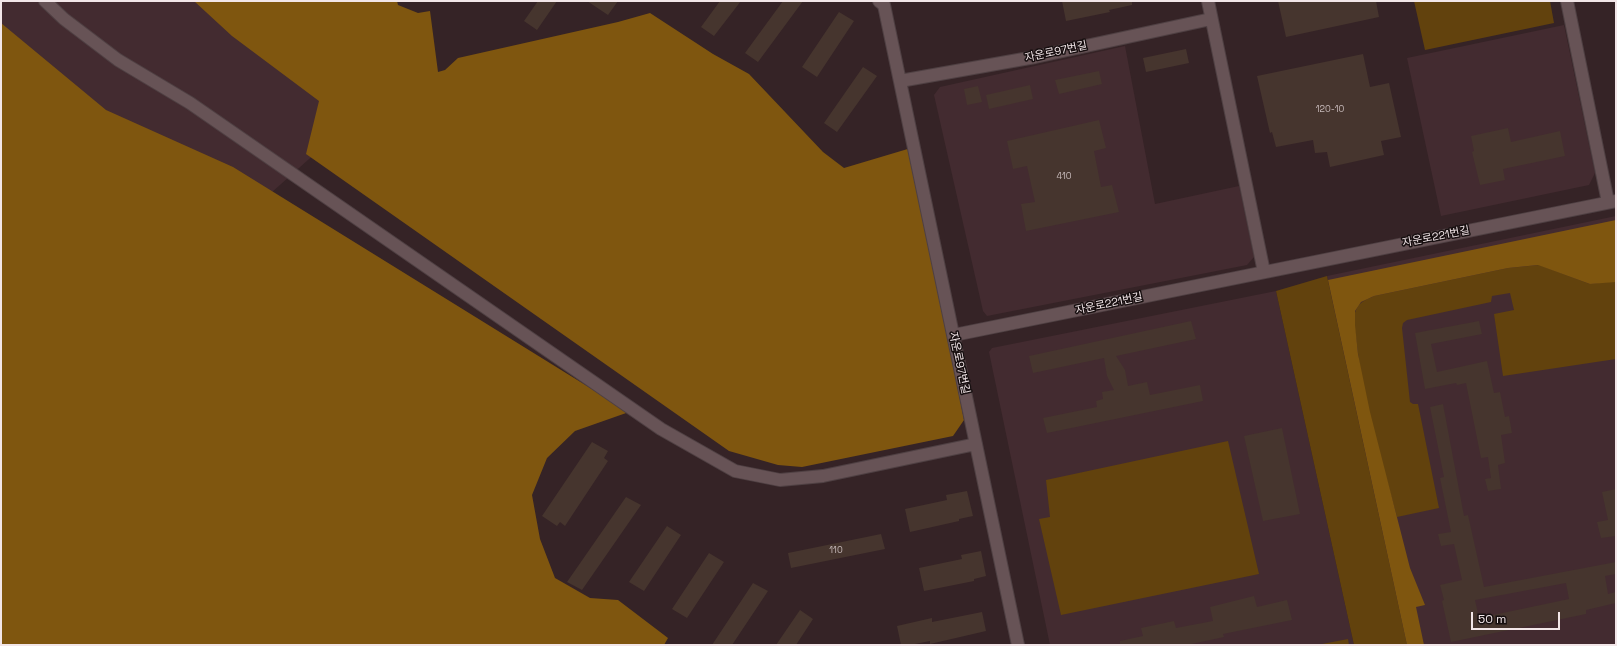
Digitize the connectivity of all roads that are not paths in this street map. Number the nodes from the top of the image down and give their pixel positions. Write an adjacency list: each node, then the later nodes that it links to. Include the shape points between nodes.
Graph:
1 (45, 1): 10 (street, via 64,19 118,60 190,103 662,428 735,471 780,480 823,476)
2 (1208, 1): 5 (street)
3 (1567, 1): 7 (street, 자운로221번길)
4 (883, 2): 6 (street, 자운로97번길)
5 (1211, 19): 6 (street, 자운로97번길, via 1035,57); 8 (street)
6 (900, 81): 9 (street, 자운로97번길)
7 (1612, 202): 8 (street, 자운로221번길)
8 (1264, 272): 9 (street, 자운로221번길)
9 (954, 335): 10 (street, 자운로97번길)
10 (976, 444): 11 (street, 자운로97번길)
11 (1018, 645)

